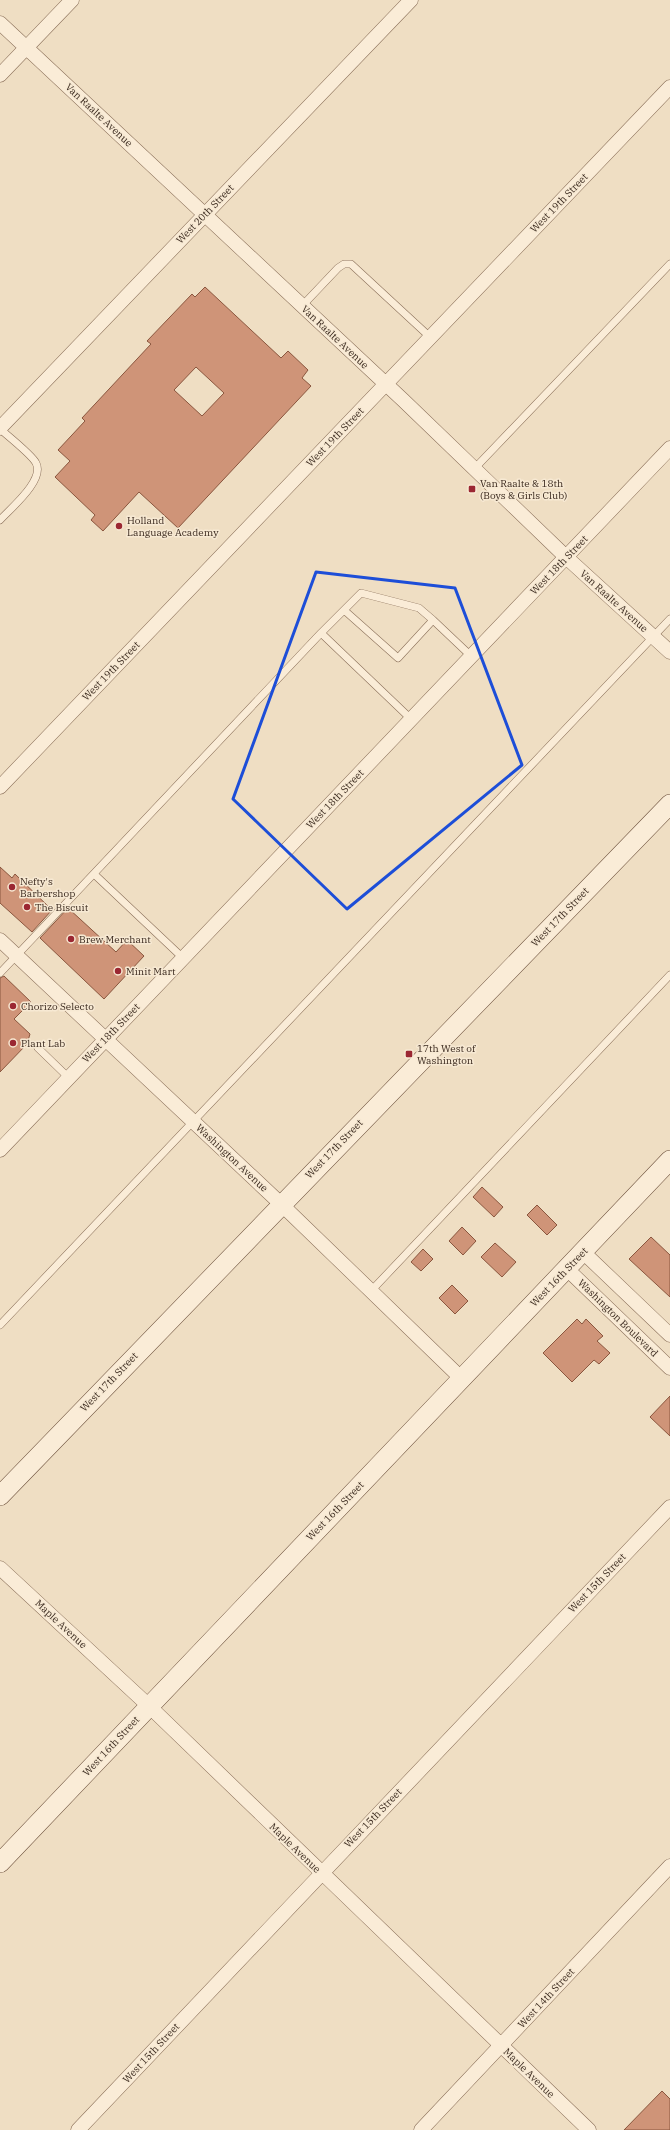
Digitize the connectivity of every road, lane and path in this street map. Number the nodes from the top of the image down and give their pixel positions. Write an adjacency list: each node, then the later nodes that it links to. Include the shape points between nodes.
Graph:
1 (72, 0): 4 (street)
2 (411, 0): 7 (street, West 20th Street)
3 (0, 22): 4 (street, Van Raalte Avenue)
4 (26, 48): 5 (street); 7 (street, Van Raalte Avenue)
5 (0, 75)
6 (670, 87): 10 (street, West 19th Street)
7 (205, 214): 9 (street, Van Raalte Avenue); 12 (street, West 20th Street)
8 (670, 264): 14 (lane)
9 (302, 306): 10 (lane, via 338,268 350,264); 11 (street, Van Raalte Avenue)
10 (430, 337): 11 (street, West 19th Street)
11 (386, 384): 14 (street, Van Raalte Avenue); 25 (street, West 19th Street)
12 (0, 429): 15 (lane, via 36,462 39,472 34,483)
13 (670, 448): 16 (street, West 18th Street)
14 (475, 468): 16 (street, Van Raalte Avenue)
15 (0, 520)
16 (566, 557): 21 (street, Van Raalte Avenue); 23 (street, West 18th Street)
17 (344, 610): 19 (lane, via 361,593 419,608); 19 (lane, via 398,658); 20 (lane)
18 (670, 619): 21 (lane)
19 (433, 620): 23 (lane)
20 (321, 633): 24 (lane); 27 (lane)
21 (654, 636): 22 (street, Van Raalte Avenue); 36 (lane)
22 (670, 652)
23 (471, 656): 24 (street, West 18th Street)
24 (412, 719): 30 (street, West 18th Street)
25 (0, 787)
26 (670, 804): 39 (street, West 17th Street)
27 (94, 874): 29 (lane); 30 (lane)
28 (0, 940): 29 (street, Washington Avenue)
29 (16, 956): 31 (lane); 33 (street, Washington Avenue)
30 (183, 958): 33 (street, West 18th Street)
31 (0, 973)
32 (670, 975): 42 (lane)
33 (106, 1039): 35 (street, West 18th Street); 36 (street, Washington Avenue)
34 (38, 1048): 35 (lane)
35 (69, 1078): 37 (street, West 18th Street)
36 (193, 1122): 39 (street, Washington Avenue); 43 (lane)
37 (0, 1150)
38 (670, 1160): 40 (street, West 16th Street)
39 (281, 1204): 42 (street, Washington Avenue); 47 (street, West 17th Street)
40 (583, 1252): 41 (street, West 16th Street); 44 (street)
41 (567, 1269): 45 (street, Washington Boulevard); 46 (street, West 16th Street)
42 (371, 1291): 46 (street, Washington Avenue)
43 (0, 1325)
44 (670, 1335)
45 (670, 1368)
46 (461, 1378): 50 (street, West 16th Street)
47 (0, 1496)
48 (670, 1507): 53 (street, West 15th Street)
49 (0, 1568): 50 (street, Maple Avenue)
50 (149, 1706): 51 (street, West 16th Street); 53 (street, Maple Avenue)
51 (0, 1863)
52 (670, 1866): 54 (street, West 14th Street)
53 (321, 1873): 54 (street, Maple Avenue); 55 (street, West 15th Street)
54 (500, 2046): 56 (street, West 14th Street); 57 (street, Maple Avenue)
55 (78, 2130)
56 (421, 2130)
57 (589, 2130)

